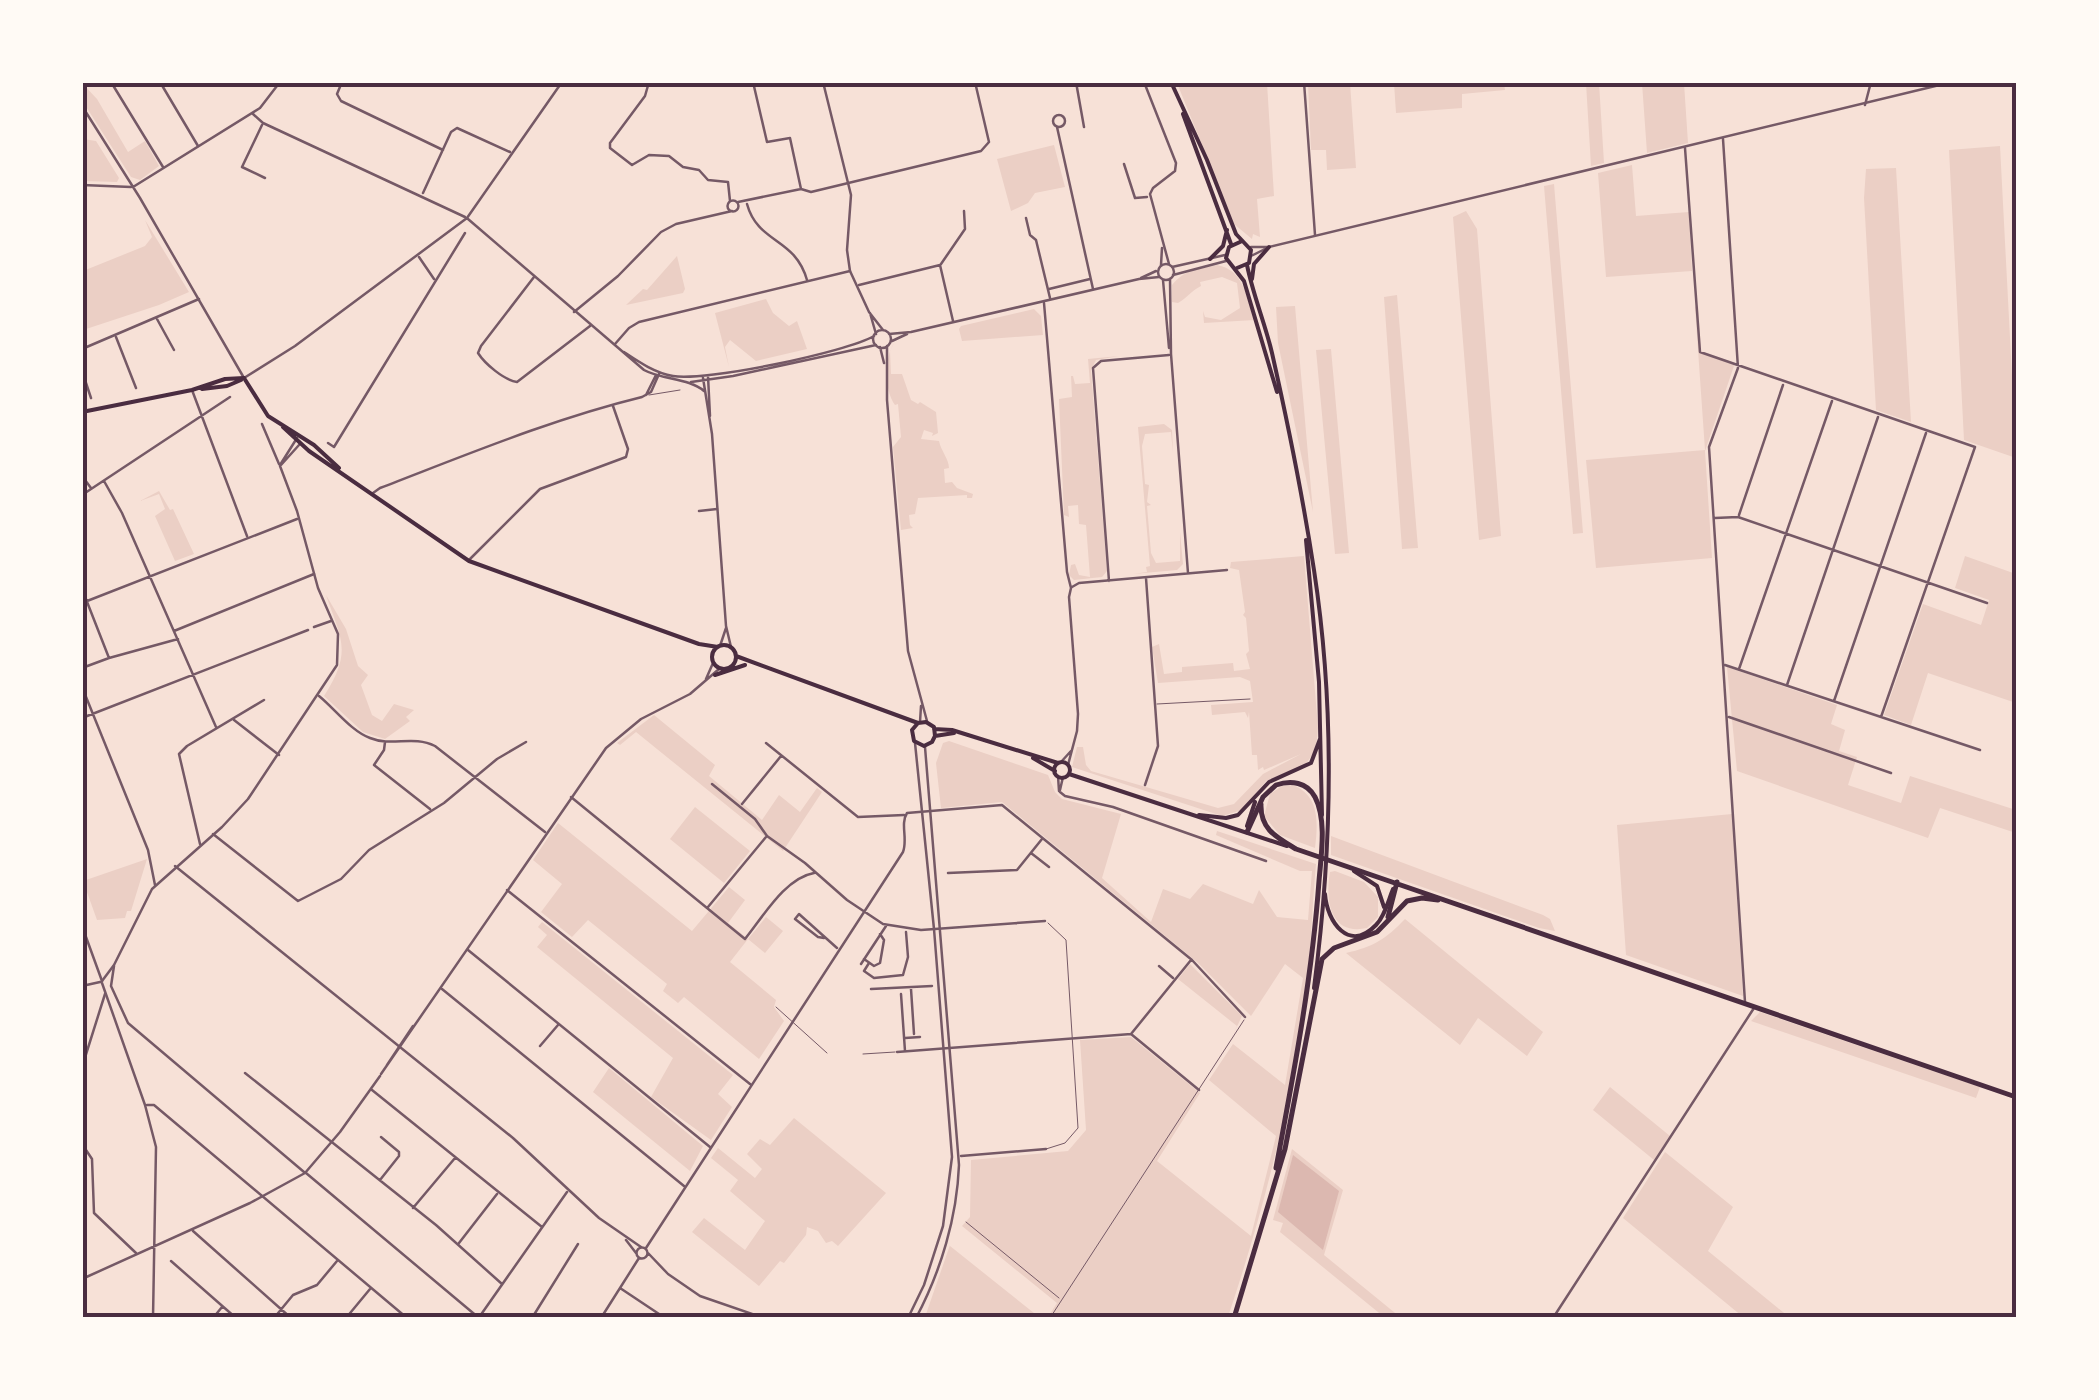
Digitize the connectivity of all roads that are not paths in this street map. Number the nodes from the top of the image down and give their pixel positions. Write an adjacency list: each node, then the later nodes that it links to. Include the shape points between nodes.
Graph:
1 (112, 82): 29 (street)
2 (160, 82): 24 (street)
3 (280, 82): 19 (street)
4 (342, 82): 26 (street, via 341,101)
5 (562, 82): 27 (street)
6 (648, 82): 37 (street, via 610,148 632,165 650,155 669,156 708,180 728,182)
7 (753, 82): 34 (street, via 767,142 790,138)
8 (822, 82): 31 (street)
9 (975, 82): 31 (street, via 986,148)
10 (1076, 82): 21 (street)
11 (1144, 82): 36 (street, via 1176,163)
12 (1171, 82): 16 (main road)
13 (1304, 82): 48 (street)
14 (1871, 82): 17 (street)
15 (1952, 82): 17 (street)
16 (1176, 95): 46 (main road); 49 (main road)
17 (1865, 104): 23 (street)
18 (82, 106): 33 (street)
19 (252, 113): 20 (street); 24 (street)
20 (263, 123): 30 (street, via 242,166); 35 (street)
21 (1084, 126)
22 (1056, 127): 69 (street)
23 (1723, 139): 25 (street); 95 (street)
24 (198, 146): 29 (street)
25 (1686, 148): 48 (street); 95 (street, via 1700,352)
26 (443, 150): 27 (street, via 456,128); 35 (street)
27 (510, 152): 42 (street)
28 (1124, 164): 36 (street, via 1135,198)
29 (164, 168): 33 (street)
30 (265, 178)
31 (848, 183): 34 (street); 64 (street)
32 (82, 185): 33 (street)
33 (132, 186): 76 (street)
34 (801, 190): 38 (street)
35 (421, 196): 42 (street)
36 (1150, 196): 51 (street)
37 (730, 201): 39 (street); 40 (street)
38 (746, 202): 39 (street); 71 (street, via 752,221 799,258)
39 (738, 205): 40 (street)
40 (730, 209): 79 (street, via 661,232)
41 (964, 211): 45 (street)
42 (467, 218): 54 (street); 66 (street)
43 (1026, 218): 74 (street)
44 (974, 221): 45 (street)
45 (966, 223): 58 (street)
46 (1227, 230): 50 (main road); 57 (main road)
47 (465, 233): 70 (street)
48 (1315, 237): 53 (street)
49 (1242, 242): 50 (main road); 52 (main road)
50 (1232, 244): 56 (main road)
51 (1162, 246): 59 (street); 60 (street)
52 (1248, 246): 53 (street); 55 (main road)
53 (1270, 247): 55 (street); 72 (main road, via 1254,264)
54 (418, 255): 70 (street); 100 (street)
55 (1251, 256): 61 (main road)
56 (1227, 257): 57 (street); 62 (main road); 65 (street)
57 (1210, 259): 60 (street)
58 (940, 265): 73 (street); 82 (street)
59 (1161, 265): 60 (street); 63 (street)
60 (1170, 265): 65 (street)
61 (1247, 265): 62 (main road); 72 (main road)
62 (1236, 268): 113 (main road)
63 (1158, 270): 67 (street); 68 (street)
64 (850, 271): 71 (street); 73 (street)
65 (1172, 277): 68 (street); 94 (street)
66 (534, 278): 79 (street); 83 (street, via 481,346 481,358 517,382)
67 (1139, 278): 68 (street); 75 (street)
68 (1161, 278): 94 (street)
69 (1091, 279): 74 (street); 75 (street)
70 (436, 280): 124 (street, via 334,446)
71 (808, 281): 90 (street, via 640,322)
72 (1252, 284): 113 (main road)
73 (856, 286): 80 (street)
74 (1048, 289): 77 (street)
75 (1093, 289): 77 (street)
76 (199, 299): 81 (street); 100 (street)
77 (1050, 300): 78 (street)
78 (1044, 301): 82 (street); 150 (street)
79 (574, 312): 83 (street)
80 (869, 312): 84 (street); 87 (street)
81 (156, 318): 88 (street); 93 (street)
82 (953, 322): 85 (street)
83 (590, 326): 90 (street)
84 (884, 330): 86 (street); 87 (street)
85 (911, 332): 86 (street); 89 (street)
86 (890, 334): 89 (street)
87 (875, 335): 91 (street); 101 (street)
88 (116, 336): 92 (street); 105 (street)
89 (889, 344): 91 (street); 97 (street)
90 (614, 346): 96 (street); 99 (street)
91 (878, 346): 97 (street); 101 (street)
92 (82, 349)
93 (174, 350)
94 (1171, 354): 144 (street); 148 (street, via 1101,361 1093,368)
95 (1738, 368): 104 (street); 134 (street, via 1709,447)
96 (644, 370): 99 (street); 103 (street)
97 (886, 370): 181 (street, via 908,651)
98 (82, 371): 111 (street)
99 (658, 375): 101 (street); 102 (street); 103 (street); 109 (street)
100 (244, 378): 106 (main road); 120 (main road, via 260,408)
101 (706, 379): 102 (street); 108 (street); 118 (street)
102 (684, 382): 108 (street)
103 (650, 383): 109 (street)
104 (1784, 383): 112 (street); 135 (street)
105 (136, 388)
106 (192, 390): 115 (main road); 117 (street)
107 (680, 390): 109 (lane)
108 (704, 391): 118 (street)
109 (645, 396): 114 (street)
110 (230, 397): 117 (street)
111 (91, 398)
112 (1833, 400): 116 (street); 138 (street)
113 (1281, 401): 137 (main road)
114 (613, 404): 130 (street); 141 (street, via 626,457 540,489)
115 (82, 412)
116 (1878, 415): 121 (street); 140 (street)
117 (200, 416): 128 (street); 139 (street)
118 (710, 423): 132 (street)
119 (262, 424): 125 (street)
120 (283, 427): 122 (main road); 123 (main road)
121 (1926, 431): 142 (street); 149 (street, via 1975,448)
122 (302, 436): 123 (street); 126 (main road)
123 (297, 442): 125 (street); 126 (main road)
124 (328, 443)
125 (280, 466): 136 (street)
126 (346, 475): 130 (main road)
127 (82, 476): 129 (street)
128 (104, 482): 129 (street); 146 (street)
129 (92, 489): 131 (street)
130 (372, 494): 141 (main road)
131 (82, 495)
132 (718, 509): 133 (street); 155 (street)
133 (698, 511)
134 (1714, 518): 135 (street); 169 (street)
135 (1738, 518): 138 (street)
136 (298, 519): 139 (street); 145 (street)
137 (1306, 530): 187 (main road); 238 (main road, via 1326,705)
138 (1786, 534): 140 (street); 173 (street)
139 (247, 538): 146 (street)
140 (1832, 550): 142 (street); 177 (street)
141 (469, 561): 160 (main road)
142 (1880, 566): 149 (street); 183 (street)
143 (1228, 570): 144 (street)
144 (1188, 573): 147 (street)
145 (314, 574): 154 (street); 158 (street)
146 (150, 576): 152 (street); 158 (street)
147 (1146, 578): 148 (street); 184 (street)
148 (1109, 581): 150 (street)
149 (1928, 582): 153 (street); 189 (street)
150 (1071, 588): 204 (street, via 1078,720)
151 (82, 590): 152 (street)
152 (85, 602): 165 (street)
153 (1988, 602)
154 (332, 620): 156 (street); 179 (street, via 339,658)
155 (726, 626): 161 (street); 162 (street)
156 (314, 628)
157 (308, 630): 174 (street)
158 (173, 631): 159 (street)
159 (180, 639): 165 (street); 174 (street)
160 (699, 644): 161 (main road); 163 (main road)
161 (719, 646): 162 (main road); 163 (main road)
162 (731, 647): 164 (main road)
163 (712, 654): 167 (main road)
164 (736, 656): 166 (main road); 168 (main road)
165 (108, 658): 171 (street)
166 (735, 663): 170 (main road); 172 (main road)
167 (713, 664): 172 (main road); 176 (street)
168 (758, 665): 170 (main road); 186 (main road)
169 (1725, 665): 173 (street); 188 (street)
170 (745, 666): 175 (main road)
171 (82, 668)
172 (719, 669): 175 (street)
173 (1739, 669): 177 (street)
174 (194, 674): 185 (street); 194 (street)
175 (715, 676): 176 (street)
176 (706, 681): 215 (street, via 617,737)
177 (1786, 685): 183 (street)
178 (82, 687): 185 (street)
179 (319, 696): 199 (street, via 363,734); 206 (street)
180 (1250, 698): 184 (lane)
181 (922, 699): 192 (street); 193 (street)
182 (264, 700): 191 (street)
183 (1834, 701): 189 (street)
184 (1154, 704): 214 (street, via 1158,748)
185 (94, 714): 190 (street); 240 (street, via 148,850)
186 (897, 715): 193 (main road); 196 (main road)
187 (1321, 715): 216 (main road, via 1313,761 1270,781); 228 (main road)
188 (1729, 717): 211 (street); 273 (street)
189 (1882, 717): 205 (street)
190 (82, 718)
191 (233, 719): 194 (street); 206 (street)
192 (928, 722): 193 (main road); 195 (main road)
193 (919, 723): 196 (main road)
194 (216, 727): 229 (street, via 179,754)
195 (934, 728): 197 (main road); 198 (main road)
196 (912, 730): 200 (main road)
197 (958, 732): 198 (main road); 208 (main road)
198 (935, 736): 203 (main road)
199 (385, 741): 212 (street, via 428,742); 218 (street, via 374,765)
200 (914, 741): 203 (main road); 220 (street)
201 (526, 742): 212 (street)
202 (766, 743): 207 (street)
203 (925, 746): 219 (street)
204 (1072, 750): 209 (street); 210 (street)
205 (1980, 750)
206 (279, 755): 225 (street)
207 (782, 755): 217 (street); 221 (street, via 858,817)
208 (1029, 756): 209 (main road); 210 (main road)
209 (1060, 763): 210 (main road); 210 (main road)
210 (1064, 772): 222 (main road); 232 (street, via 1056,785 1072,798)
211 (1891, 773)
212 (476, 776): 218 (street); 224 (street)
213 (712, 784): 217 (street)
214 (1145, 785)
215 (571, 797): 224 (street); 243 (street)
216 (1258, 801): 222 (main road, via 1235,816); 223 (highway); 228 (highway, via 1279,784 1304,785 1316,800); 230 (highway, via 1267,830)
217 (740, 806): 226 (street)
218 (432, 810): 225 (street, via 374,846 340,879 298,901)
219 (930, 811): 220 (street); 227 (street, via 998,804); 250 (street)
220 (923, 812): 221 (street); 251 (street)
221 (905, 815): 244 (street, via 905,848)
222 (1199, 815): 223 (main road)
223 (1247, 832): 230 (main road)
224 (546, 833): 241 (street)
225 (213, 834): 229 (street)
226 (767, 836): 236 (street); 243 (street)
227 (1043, 839): 231 (street); 257 (street)
228 (1321, 840): 314 (highway, via 1305,1018)
229 (200, 844): 234 (street)
230 (1296, 849): 233 (highway)
231 (1030, 853): 235 (street); 237 (street, via 1017,870)
232 (1266, 862)
233 (1339, 863): 239 (highway); 245 (main road, via 1375,884)
234 (175, 866): 240 (street); 289 (street)
235 (1049, 867)
236 (815, 872): 243 (street, via 788,886 745,939); 244 (street)
237 (948, 873)
238 (1324, 879): 245 (main road, via 1326,913 1340,930 1366,932); 272 (main road)
239 (1398, 882): 242 (highway); 245 (main road); 247 (highway)
240 (155, 885): 259 (street)
241 (507, 890): 255 (street); 298 (street)
242 (1451, 902): 247 (highway, via 1413,899); 273 (highway)
243 (708, 907)
244 (864, 911): 248 (street); 256 (street)
245 (1384, 912)
246 (1046, 920): 250 (street); 287 (lane, via 1066,940)
247 (1388, 920): 272 (highway, via 1369,937 1328,952)
248 (886, 924): 252 (street); 253 (street)
249 (82, 926): 263 (street)
250 (941, 928): 251 (street); 291 (street)
251 (934, 929): 252 (street); 290 (street)
252 (906, 930): 261 (street)
253 (880, 934): 258 (street, via 862,962); 258 (street, via 880,964)
254 (824, 938): 254 (street, via 818,937 795,919 799,914); 256 (street)
255 (467, 949): 267 (street); 282 (street)
256 (839, 950): 281 (street)
257 (1192, 960): 262 (street); 279 (street)
258 (869, 963): 261 (street, via 864,971 874,978)
259 (114, 965): 263 (street); 311 (street, via 111,986 128,1023)
260 (1158, 966): 262 (street)
261 (902, 976): 265 (street)
262 (1175, 979): 284 (street)
263 (102, 982): 264 (street); 270 (street)
264 (82, 986)
265 (903, 986): 268 (street); 269 (street)
266 (932, 986): 268 (street)
267 (440, 988): 289 (street); 313 (street)
268 (910, 988): 278 (street)
269 (871, 989)
270 (106, 994): 276 (street); 277 (street)
271 (901, 994): 280 (street)
272 (1313, 998): 314 (highway)
273 (1745, 1004): 275 (highway)
274 (776, 1007): 281 (lane)
275 (1754, 1007): 301 (highway); 357 (street)
276 (110, 1008): 277 (street); 302 (street)
277 (98, 1013): 296 (street)
278 (913, 1017): 280 (street); 283 (street)
279 (1245, 1017): 300 (lane)
280 (903, 1018): 286 (street)
281 (793, 1020): 294 (lane); 298 (street)
282 (559, 1024): 288 (street); 306 (street)
283 (914, 1034)
284 (1131, 1034): 287 (street); 300 (street)
285 (920, 1037): 286 (street)
286 (904, 1038): 292 (street)
287 (1071, 1038): 291 (street); 307 (lane, via 1078,1128 1065,1144)
288 (540, 1046)
289 (399, 1048): 299 (street); 316 (street, via 512,1138)
290 (944, 1048): 291 (street); 292 (street); 308 (street)
291 (951, 1048): 309 (street)
292 (905, 1051): 293 (street)
293 (896, 1052): 295 (lane)
294 (827, 1053)
295 (863, 1054)
296 (82, 1067)
297 (245, 1074): 304 (street)
298 (752, 1085): 306 (street)
299 (370, 1088): 304 (street); 310 (street)
300 (1199, 1090): 338 (lane)
301 (2016, 1097)
302 (146, 1105): 317 (street); 327 (street, via 156,1147)
303 (380, 1137): 312 (street, via 399,1156)
304 (331, 1143): 311 (street); 312 (street)
305 (82, 1144): 329 (street, via 92,1159 94,1213)
306 (710, 1147): 313 (street)
307 (1046, 1149): 309 (street)
308 (952, 1156): 309 (street); 319 (street)
309 (959, 1156): 320 (street)
310 (455, 1158): 315 (street); 318 (street)
311 (305, 1172): 317 (street); 348 (street)
312 (378, 1182): 318 (street)
313 (685, 1187): 328 (street)
314 (1272, 1190): 356 (highway)
315 (498, 1192): 322 (street); 325 (street)
316 (567, 1192): 322 (street); 324 (street)
317 (262, 1196): 323 (street); 331 (street)
318 (412, 1210): 325 (street)
319 (946, 1217): 320 (street); 353 (street)
320 (953, 1218): 354 (street)
321 (966, 1222): 338 (lane)
322 (542, 1227): 335 (street)
323 (192, 1230): 327 (street); 340 (street)
324 (625, 1239): 328 (street); 330 (street)
325 (458, 1244): 335 (street)
326 (578, 1244): 349 (street)
327 (154, 1247): 329 (street); 342 (street)
328 (645, 1249): 330 (street); 330 (street); 333 (street)
329 (136, 1253): 334 (street)
330 (640, 1256): 333 (street); 337 (street)
331 (338, 1260): 336 (street); 340 (street)
332 (171, 1261): 339 (street)
333 (662, 1269): 352 (street, via 700,1296)
334 (82, 1279)
335 (502, 1284): 348 (street)
336 (371, 1288): 341 (street); 347 (street)
337 (620, 1288): 350 (street); 351 (street)
338 (1061, 1300): 355 (lane)
339 (223, 1306): 343 (street); 344 (street)
340 (282, 1310): 345 (street); 346 (street)
341 (404, 1316)
342 (153, 1318)
343 (214, 1318)
344 (236, 1318)
345 (274, 1318)
346 (291, 1318)
347 (346, 1318)
348 (479, 1318)
349 (532, 1318)
350 (601, 1318)
351 (665, 1318)
352 (764, 1318)
353 (908, 1318)
354 (916, 1318)
355 (1050, 1318)
356 (1234, 1318)
357 (1553, 1318)

